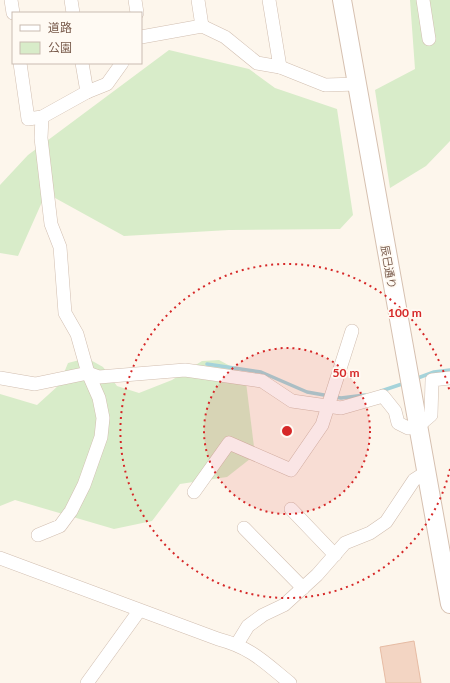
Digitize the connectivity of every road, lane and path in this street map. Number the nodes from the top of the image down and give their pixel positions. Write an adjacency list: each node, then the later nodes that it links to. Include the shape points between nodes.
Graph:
1 (11, 0): 8 (street)
2 (71, 0): 9 (street)
3 (135, 0): 10 (street)
4 (198, 0): 11 (street)
5 (269, 0): 17 (street)
6 (342, 0): 18 (street, 辰巳通り)
7 (423, 0): 13 (street)
8 (13, 12)
9 (73, 12)
10 (137, 12)
11 (202, 26): 12 (street); 17 (street, via 226,37 257,63)
12 (142, 36)
13 (429, 39)
14 (20, 64): 20 (street, via 28,119)
15 (82, 64): 19 (street)
16 (121, 64): 19 (street, via 107,84)
17 (280, 68): 18 (street, via 324,85)
18 (358, 84): 26 (street, 辰巳通り)
19 (87, 92): 20 (street)
20 (42, 117): 22 (street, via 41,138 51,224 60,247 65,313 77,334)
21 (352, 331): 25 (street)
22 (88, 373): 23 (street, via 35,384); 25 (street, via 99,377 185,370 262,381 292,401); 31 (street, via 99,398 103,418 101,437 84,485 70,511 60,526)
23 (0, 378)
24 (450, 378): 26 (street, via 432,380 431,415)
25 (329, 407): 26 (street, via 340,408 383,396 395,411 398,423 408,428); 28 (street, via 322,425 291,470 229,443)
26 (417, 427): 27 (street, 辰巳通り)
27 (425, 473): 32 (street, via 414,480 386,522 370,533 345,543); 35 (street, 辰巳通り)
28 (194, 492)
29 (291, 509): 32 (street)
30 (244, 528): 34 (street)
31 (38, 535)
32 (335, 555): 34 (street)
33 (0, 558): 36 (street)
34 (302, 588): 37 (street, via 284,605 248,626)
35 (450, 604)
36 (139, 610): 37 (street, via 218,640); 38 (street)
37 (237, 644): 39 (street, via 249,650)
38 (87, 683)
39 (290, 683)

